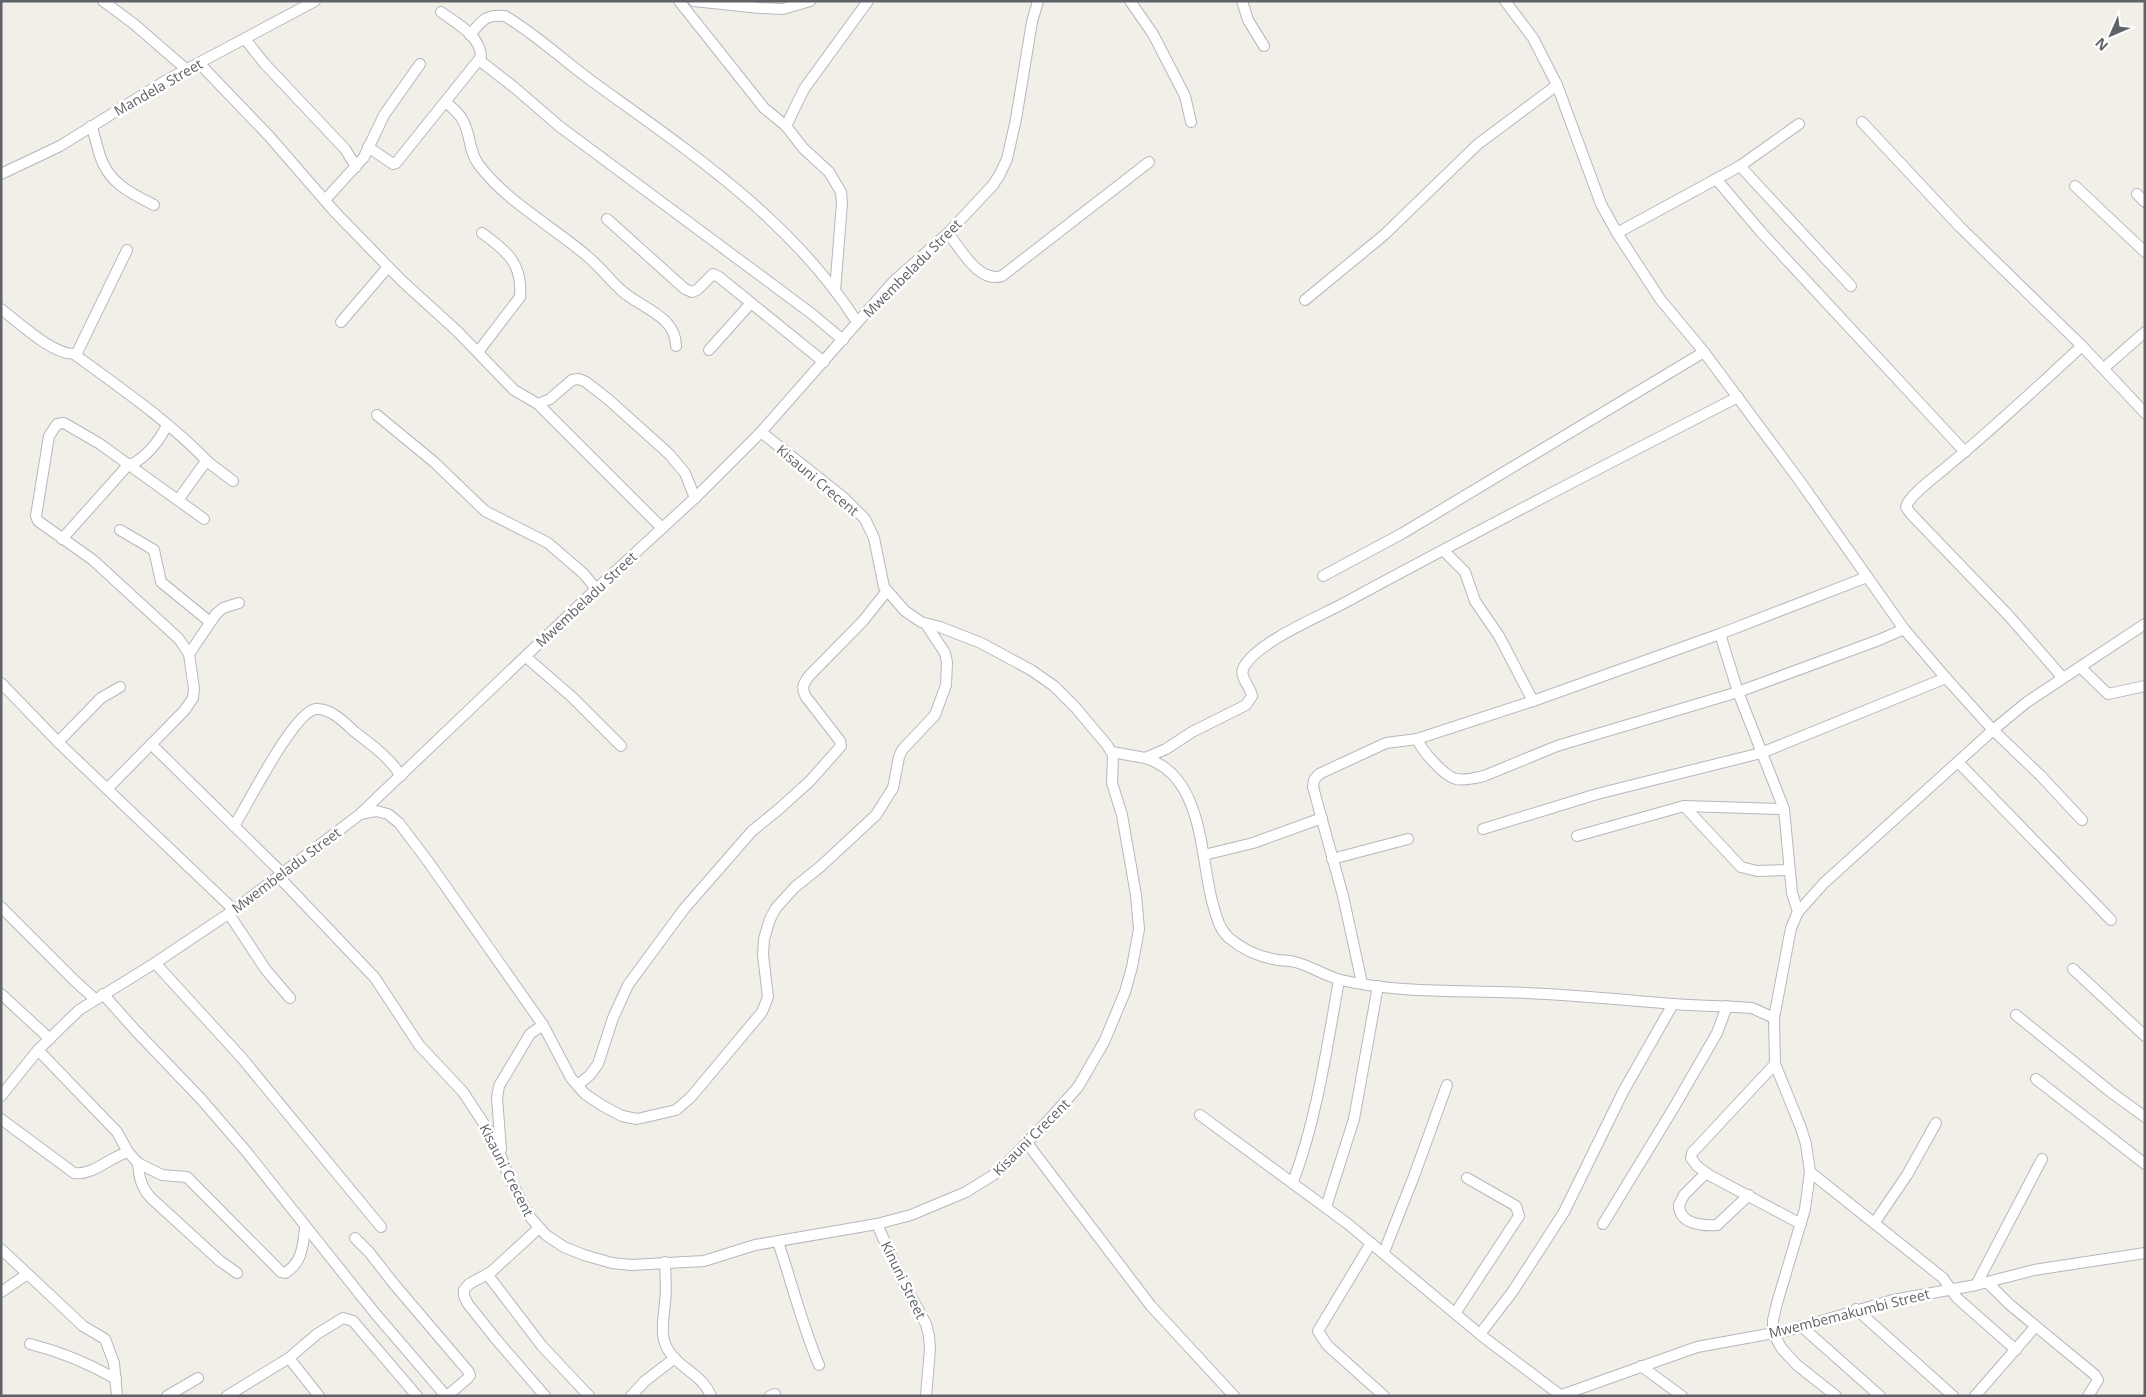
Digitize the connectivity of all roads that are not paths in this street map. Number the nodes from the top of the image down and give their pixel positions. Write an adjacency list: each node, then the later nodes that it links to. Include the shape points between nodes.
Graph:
1 (103, 1): 18 (street)
2 (315, 1): 13 (street, Mandela Street)
3 (679, 1): 25 (street, via 764,108)
4 (694, 1): 5 (street, via 783,9)
5 (810, 1)
6 (868, 1): 25 (street, via 804,89)
7 (1038, 1): 39 (street, Mwembeladu Street, via 1006,159 993,185)
8 (1130, 1): 21 (street, via 1153,34 1185,96)
9 (1242, 1): 14 (street, via 1248,20)
10 (1505, 1): 19 (street, via 1533,38)
11 (441, 12): 12 (street)
12 (470, 35): 15 (street, via 479,44); 45 (street, via 492,15 505,16 516,22 694,155 777,224)
13 (245, 39): 16 (street, Mandela Street); 29 (street, via 264,64 345,149)
14 (1264, 46)
15 (479, 60): 20 (street); 52 (street, via 559,126)
16 (199, 63): 18 (street, Mandela Street); 34 (street)
17 (420, 64): 26 (street, via 384,115)
18 (187, 70): 24 (street, Mandela Street)
19 (1557, 84): 40 (street, via 1601,204); 46 (street, via 1478,144 1384,235)
20 (446, 102): 26 (street, via 396,163); 53 (street, via 462,119 472,155 479,166 514,199 586,255 624,292 664,320 672,329)
21 (1191, 122)
22 (1862, 122): 54 (street, via 1960,227)
23 (1799, 124): 28 (street)
24 (91, 126): 30 (street, Mandela Street, via 60,146); 36 (street, via 100,156 111,177 121,187)
25 (786, 126): 45 (street, via 803,148 829,172 842,192)
26 (368, 147): 29 (street)
27 (1149, 162): 39 (street, via 994,279 981,274)
28 (1740, 166): 31 (street); 44 (street)
29 (356, 167): 34 (street)
30 (1, 174)
31 (1717, 180): 40 (street); 67 (street, via 1761,232)
32 (2075, 186): 42 (street)
33 (2137, 194): 35 (street)
34 (325, 200): 43 (street)
35 (2145, 202)
36 (154, 205)
37 (607, 219): 47 (street, via 685,289 697,290 713,274)
38 (482, 233): 56 (street, via 513,259 521,287 516,303)
39 (948, 233): 50 (street, Mwembeladu Street, via 894,282)
40 (1617, 233): 57 (street, via 1660,299)
41 (127, 250): 58 (street, via 81,347)
42 (2145, 252)
43 (388, 267): 49 (street); 56 (street)
44 (1851, 286)
45 (835, 291): 50 (street)
46 (1304, 300)
47 (751, 303): 55 (street); 59 (street)
48 (1, 309): 58 (street, via 41,340 60,351)
49 (340, 322)
50 (857, 322): 52 (street, Mwembeladu Street)
51 (2145, 332): 60 (street)
52 (843, 340): 59 (street, Mwembeladu Street)
53 (676, 346)
54 (2082, 346): 60 (street); 67 (street)
55 (709, 350)
56 (478, 352): 62 (street, via 514,390)
57 (1704, 352): 61 (street); 78 (street, via 1404,534)
58 (74, 354): 65 (street)
59 (824, 362): 66 (street, Mwembeladu Street)
60 (2104, 368): 63 (street)
61 (1738, 397): 77 (street, via 1522,507); 79 (street)
62 (538, 404): 71 (street, via 550,400 572,380 582,380 669,454 684,473); 74 (street)
63 (2145, 413)
64 (377, 415): 80 (street, via 485,510 548,544 584,574)
65 (167, 425): 68 (street); 69 (street, via 161,437 139,460)
66 (760, 432): 71 (street, Mwembeladu Street); 81 (street, Kisauni Crecent, via 844,498 865,519 874,538)
67 (1965, 452): 92 (street, via 1916,493 1906,506)
68 (208, 462): 70 (street); 72 (street)
69 (130, 464): 72 (street); 76 (street); 76 (street, via 71,426 57,424 49,436 36,516 40,524)
70 (234, 481)
71 (695, 498): 74 (street, Mwembeladu Street)
72 (178, 500): 73 (street)
73 (204, 519)
74 (662, 528): 80 (street, Mwembeladu Street)
75 (120, 530): 83 (street, via 154,550 161,582)
76 (62, 539): 88 (street, via 93,560 136,597 179,639)
77 (1444, 551): 97 (street, via 1465,572 1475,601 1499,636); 105 (street, via 1290,630 1266,646 1242,670 1252,693 1249,702)
78 (1323, 576)
79 (1867, 577): 86 (street); 87 (street)
80 (596, 589): 89 (street, Mwembeladu Street)
81 (886, 592): 84 (street, Kisauni Crecent, via 905,611); 144 (street, via 864,621 804,683 802,690 806,697 841,746 810,781 752,831 684,910 628,985 598,1064)
82 (239, 603): 83 (street, via 223,608)
83 (210, 622): 88 (street)
84 (926, 624): 103 (street, Kisauni Crecent, via 981,643 1031,670 1060,692); 144 (street, via 942,647 947,662 946,685 936,715 902,750 894,788 876,815 776,908 764,939 768,997 762,1012 708,1079 676,1110 637,1119 622,1116)
85 (2145, 624): 90 (street)
86 (1904, 629): 91 (street); 96 (street)
87 (1720, 634): 96 (street); 97 (street)
88 (189, 654): 101 (street, via 194,681 193,698)
89 (526, 657): 102 (street); 107 (street, Mwembeladu Street)
90 (2080, 666): 92 (street); 94 (street, via 2108,694)
91 (1946, 678): 98 (street); 104 (street)
92 (2063, 678): 98 (street)
93 (1, 683): 100 (street)
94 (2145, 686)
95 (120, 687): 100 (street, via 101,698)
96 (1738, 692): 99 (street, via 1557,746 1472,779 1449,776); 104 (street)
97 (1533, 701): 99 (street)
98 (1993, 730): 106 (street); 113 (street)
99 (1417, 739): 112 (street, via 1386,743 1319,774 1313,786)
100 (58, 742): 108 (street)
101 (151, 744): 108 (street); 114 (street, Kisauni Crecent)
102 (621, 746)
103 (1112, 752): 105 (street); 151 (street, Kisauni Crecent, via 1112,783 1122,815 1136,895 1137,950 1124,992 1095,1060 1071,1096)
104 (1761, 753): 110 (street); 115 (street, via 1597,794)
105 (1145, 758): 118 (street, via 1159,764 1183,789 1194,810)
106 (1958, 762): 124 (street, via 1824,883); 125 (street)
107 (401, 776): 111 (street, Mwembeladu Street); 114 (street, via 394,764 340,719 324,710 314,709 307,713 266,768)
108 (107, 789): 123 (street)
109 (1684, 806): 110 (street); 116 (street); 120 (street, via 1741,867 1757,871)
110 (1784, 809): 120 (street)
111 (359, 814): 121 (street, Mwembeladu Street); 138 (street, via 376,811 388,814 399,823)
112 (1322, 818): 118 (street, via 1252,843); 119 (street)
113 (2082, 820)
114 (234, 826): 121 (street, Kisauni Crecent)
115 (1483, 828)
116 (1577, 836)
117 (1408, 839): 119 (street)
118 (1204, 855): 128 (street, via 1217,920 1227,936 1262,956 1295,962)
119 (1332, 859): 129 (street)
120 (1789, 870): 124 (street)
121 (280, 874): 123 (street, Mwembeladu Street); 153 (street, Kisauni Crecent, via 375,978 410,1033 463,1092)
122 (1, 907): 132 (street, via 76,982)
123 (231, 912): 126 (street, Mwembeladu Street); 133 (street, via 266,970)
124 (1798, 912): 137 (street, via 1791,928)
125 (2111, 920)
126 (155, 963): 132 (street, Mwembeladu Street); 168 (street, via 235,1050)
127 (2073, 969): 139 (street)
128 (1340, 980): 129 (street); 160 (street, via 1310,1126)
129 (1362, 983): 130 (street)
130 (1378, 986): 134 (street); 162 (street, via 1354,1119)
131 (1, 994): 140 (street)
132 (99, 996): 140 (street, Mwembeladu Street, via 79,1010); 167 (street, via 201,1099)
133 (290, 998)
134 (1673, 1004): 135 (street); 189 (street, via 1624,1090 1564,1212 1514,1290)
135 (1727, 1006): 137 (street, via 1752,1008); 165 (street, via 1717,1033)
136 (2016, 1015): 148 (street)
137 (1774, 1018): 142 (street)
138 (543, 1025): 144 (street, via 563,1065); 153 (street, via 530,1034 499,1086 497,1098)
139 (2145, 1036)
140 (50, 1039): 141 (street, Mwembeladu Street)
141 (38, 1050): 146 (street, Mwembeladu Street); 152 (street, via 117,1132)
142 (1775, 1064): 157 (street, via 1801,1128); 158 (street, via 1692,1154 1693,1161)
143 (2036, 1080): 156 (street)
144 (578, 1085)
145 (1447, 1085): 174 (street)
146 (2, 1095)
147 (1200, 1115): 160 (street)
148 (2145, 1118)
149 (1, 1119): 152 (street, via 74,1173 87,1172)
150 (1936, 1122): 163 (street, via 1907,1175)
151 (1027, 1143): 164 (street, Kisauni Crecent, via 979,1186 911,1215); 209 (street, via 1151,1306)
152 (128, 1152): 155 (street)
153 (502, 1157): 169 (street, Kisauni Crecent, via 523,1207)
154 (2042, 1158): 181 (street)
155 (138, 1162): 167 (street, via 162,1174 187,1177 194,1182 281,1272 297,1262); 177 (street, via 139,1178 151,1198)
156 (2145, 1164)
157 (1810, 1172): 163 (street); 166 (street)
158 (1706, 1173): 161 (street); 161 (street, via 1684,1195 1679,1205 1683,1217 1691,1222 1716,1225)
159 (1467, 1178): 185 (street, via 1516,1206 1519,1216)
160 (1293, 1182): 162 (street)
161 (1748, 1195): 166 (street)
162 (1326, 1207): 172 (street)
163 (1875, 1222): 182 (street, via 1943,1278)
164 (877, 1224): 171 (street, Kisauni Crecent); 208 (street, Kinuni Street, via 926,1324 930,1349)
165 (1603, 1224)
166 (1800, 1224): 188 (street, via 1777,1303)
167 (306, 1228): 203 (street)
168 (381, 1228)
169 (539, 1228): 176 (street, Kisauni Crecent, via 564,1247 598,1260 631,1265); 178 (street)
170 (355, 1238): 203 (street, via 468,1371 468,1378)
171 (778, 1242): 176 (street, Kisauni Crecent, via 755,1245 704,1261); 194 (street, via 801,1319)
172 (1371, 1243): 174 (street); 210 (street, via 1318,1331 1327,1344)
173 (1, 1249): 179 (street)
174 (1384, 1252): 185 (street)
175 (2145, 1253): 180 (street, Mwembemakumbi Street, via 2034,1270)
176 (665, 1262): 193 (street, via 662,1331 664,1343)
177 (237, 1273)
178 (487, 1274): 204 (street, via 469,1284 464,1296); 205 (street, via 542,1346)
179 (26, 1275): 183 (street); 197 (street, via 83,1326 105,1340)
180 (1987, 1282): 181 (street, Mwembemakumbi Street); 187 (street)
181 (1976, 1285): 182 (street, Mwembemakumbi Street)
182 (1950, 1290): 184 (street, Mwembemakumbi Street); 191 (street)
183 (1, 1292)
184 (1856, 1309): 186 (street, Mwembemakumbi Street); 215 (street)
185 (1456, 1312): 189 (street)
186 (1801, 1326): 188 (street, Mwembemakumbi Street); 214 (street)
187 (2035, 1327): 191 (street); 217 (street, via 2095,1375 2098,1380)
188 (1773, 1333): 195 (street, Mwembemakumbi Street, via 1697,1347); 213 (street, via 1782,1349 1797,1364)
189 (1480, 1334): 211 (street)
190 (30, 1344): 197 (street, via 62,1352)
191 (2016, 1350): 216 (street)
192 (289, 1358): 200 (street); 201 (street); 202 (street, via 337,1320 347,1318)
193 (675, 1358): 206 (street, via 644,1381); 207 (street, via 702,1380)
194 (819, 1365)
195 (1641, 1366): 211 (street, Mwembemakumbi Street); 212 (street)
196 (198, 1378): 199 (street)
197 (116, 1379): 198 (street)
198 (118, 1396)
199 (167, 1396)
200 (227, 1396)
201 (319, 1396)
202 (417, 1396)
203 (447, 1396)
204 (545, 1396)
205 (589, 1396)
206 (631, 1396)
207 (710, 1396)
208 (926, 1396)
209 (1234, 1396)
210 (1384, 1396)
211 (1560, 1396)
212 (1682, 1396)
213 (1836, 1396)
214 (1880, 1396)
215 (1953, 1396)
216 (1975, 1396)
217 (2088, 1396)

